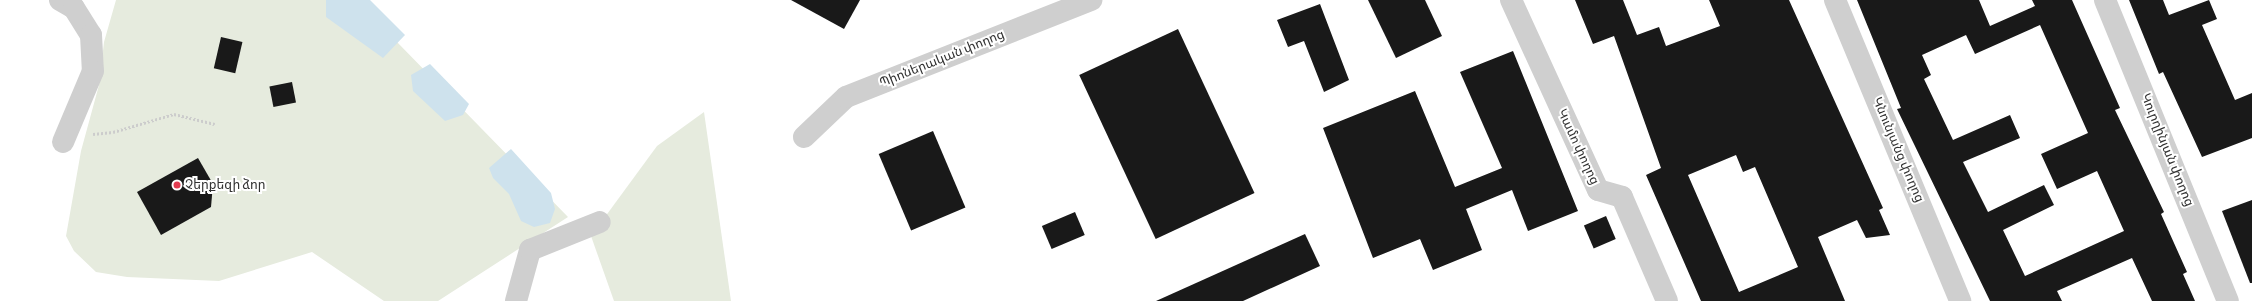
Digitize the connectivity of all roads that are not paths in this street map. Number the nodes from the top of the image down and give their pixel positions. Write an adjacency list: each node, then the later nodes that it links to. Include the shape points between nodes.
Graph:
1 (60, 0): 6 (street, via 74,8 91,35 93,71)
2 (1091, 0): 7 (street, Պիոներական փողոց, via 846,97)
3 (1511, 0): 10 (street, Կամո փողոց, via 1598,190 1622,198)
4 (1835, 0): 11 (street, Կնունյանց փողոց)
5 (2105, 0): 12 (street, Կուրղինյան փողոց)
6 (67, 134)
7 (804, 137)
8 (600, 222): 9 (street, via 530,250)
9 (516, 301)
10 (1667, 301)
11 (1960, 301)
12 (2228, 301)

